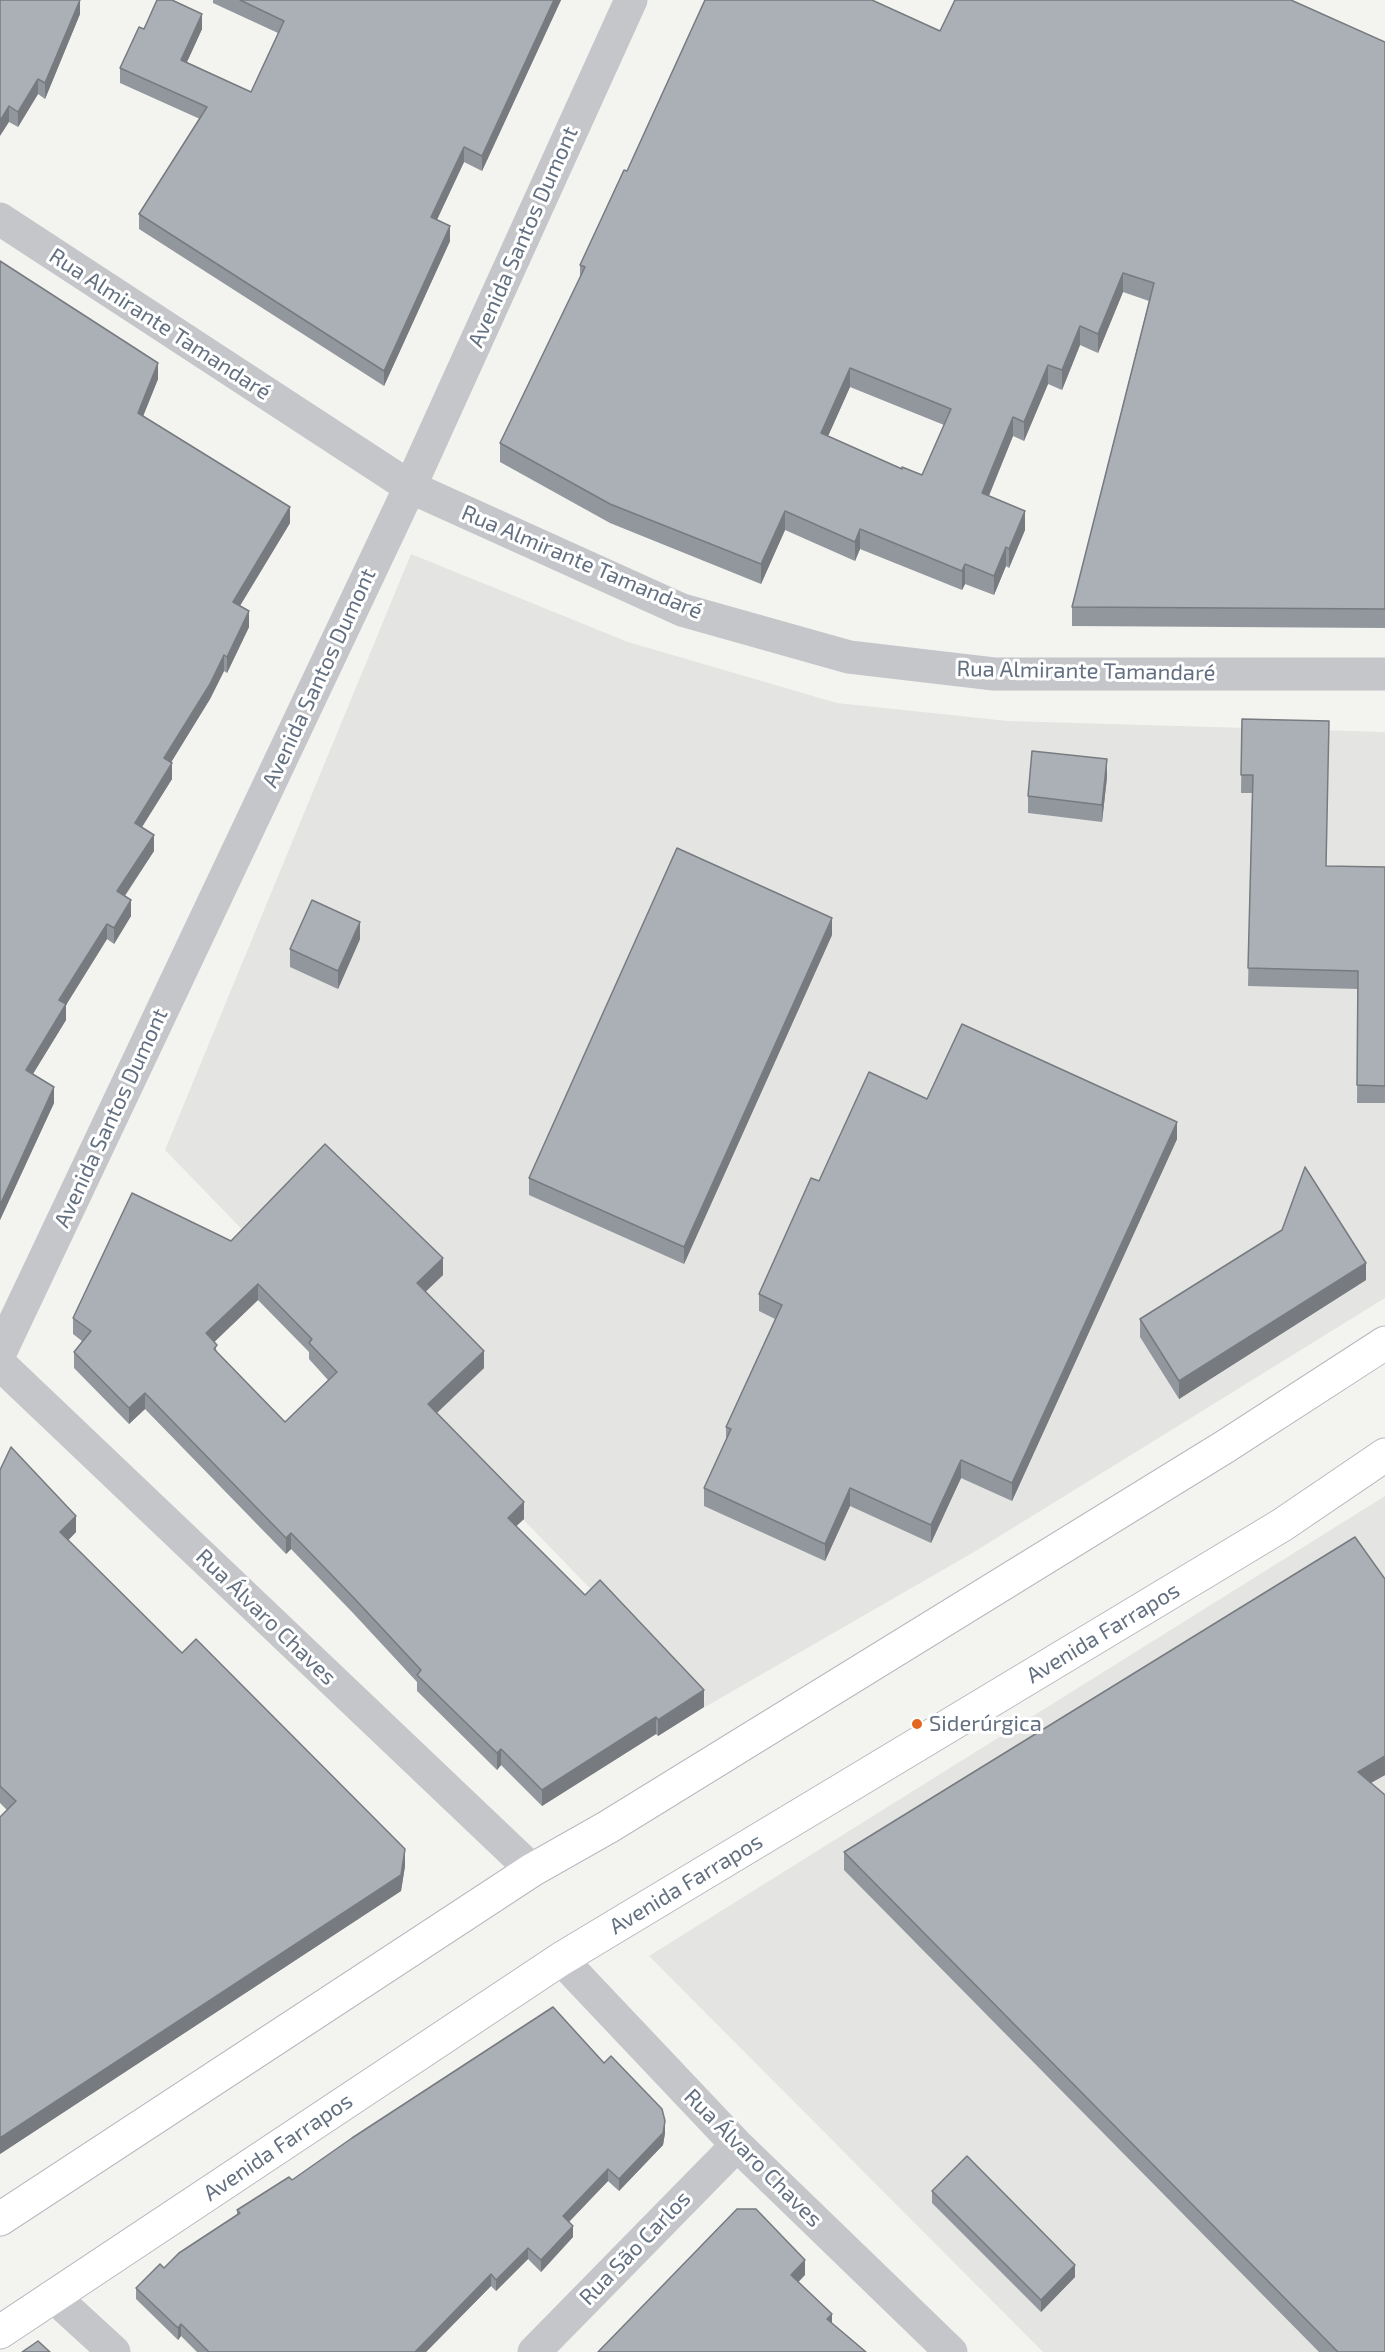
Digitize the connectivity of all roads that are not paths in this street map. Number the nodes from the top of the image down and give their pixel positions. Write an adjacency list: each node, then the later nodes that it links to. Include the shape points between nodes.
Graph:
1 (631, 0): 3 (street, Avenida Santos Dumont)
2 (0, 219): 3 (street, Rua Almirante Tamandaré)
3 (410, 487): 4 (street, Rua Almirante Tamandaré, via 682,610 849,657 994,674); 6 (street, Avenida Santos Dumont)
4 (1385, 674)
5 (1385, 1343): 9 (main road, via 1226,1446)
6 (0, 1353)
7 (0, 1364): 9 (street, Rua Álvaro Chaves)
8 (1385, 1455): 10 (main road, Avenida Farrapos, via 1282,1525)
9 (532, 1870): 12 (main road)
10 (561, 1959): 11 (street, Rua Álvaro Chaves); 13 (main road, Avenida Farrapos)
11 (737, 2145): 16 (street, Rua São Carlos); 17 (street, Rua Álvaro Chaves)
12 (0, 2218)
13 (53, 2296): 14 (main road, Avenida Farrapos); 15 (street)
14 (0, 2332)
15 (114, 2352)
16 (534, 2352)
17 (951, 2352)

